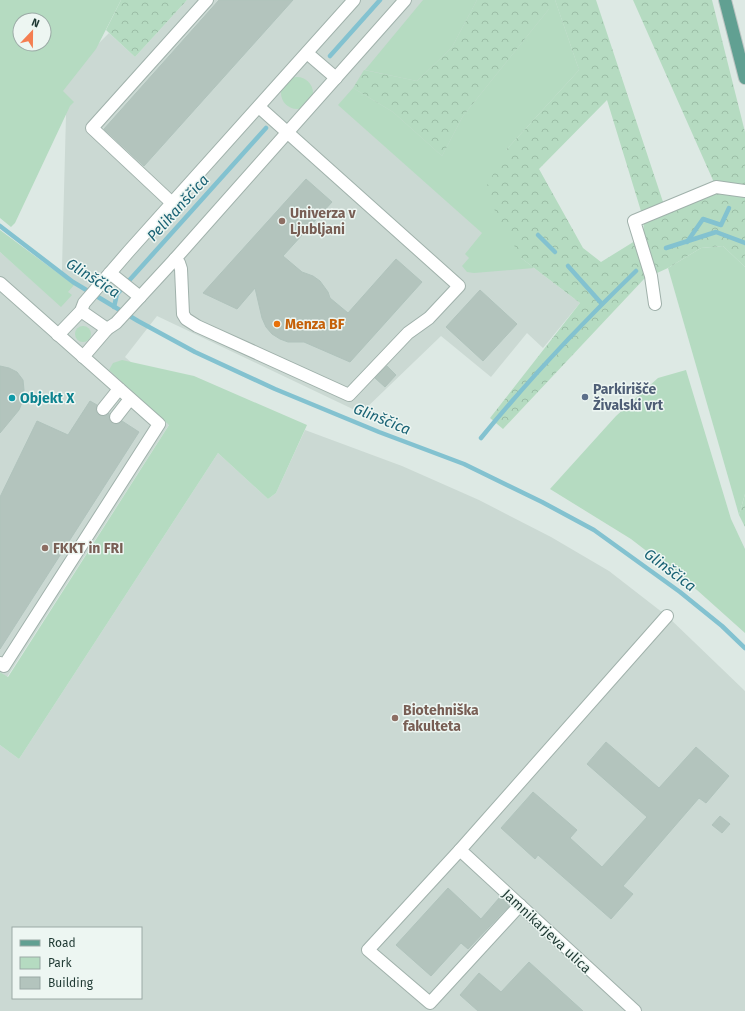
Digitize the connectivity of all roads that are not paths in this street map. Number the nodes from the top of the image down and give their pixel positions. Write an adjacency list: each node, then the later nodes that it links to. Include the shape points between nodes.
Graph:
1 (207, 0): 11 (street, via 92,128)
2 (354, 0): 5 (street)
3 (405, 0): 6 (street)
4 (725, 0): 7 (main road)
5 (307, 53): 6 (street); 8 (street)
6 (336, 78): 9 (street)
7 (745, 78)
8 (259, 107): 9 (street); 11 (street)
9 (287, 132): 12 (street); 12 (street, via 459,286 429,318 408,333 349,395 186,319 183,314 181,269)
10 (745, 191): 16 (street, via 716,188 634,221 651,276)
11 (172, 203): 13 (street)
12 (175, 259): 15 (street)
13 (110, 273): 15 (street); 17 (street)
14 (0, 283): 19 (street)
15 (140, 298): 18 (street)
16 (655, 304)
17 (77, 315): 18 (street); 19 (street)
18 (107, 329): 20 (street)
19 (58, 335): 20 (street)
20 (83, 357): 21 (street)
21 (119, 388): 22 (street); 23 (street)
22 (130, 399): 24 (street); 26 (street, via 159,424 4,666)
23 (103, 409)
24 (116, 417)
25 (666, 616): 27 (street)
26 (0, 663)
27 (460, 850): 28 (street, Jamnikarjeva ulica); 28 (street, via 368,950 430,1003)
28 (520, 906): 29 (street, Jamnikarjeva ulica)
29 (634, 1011)

